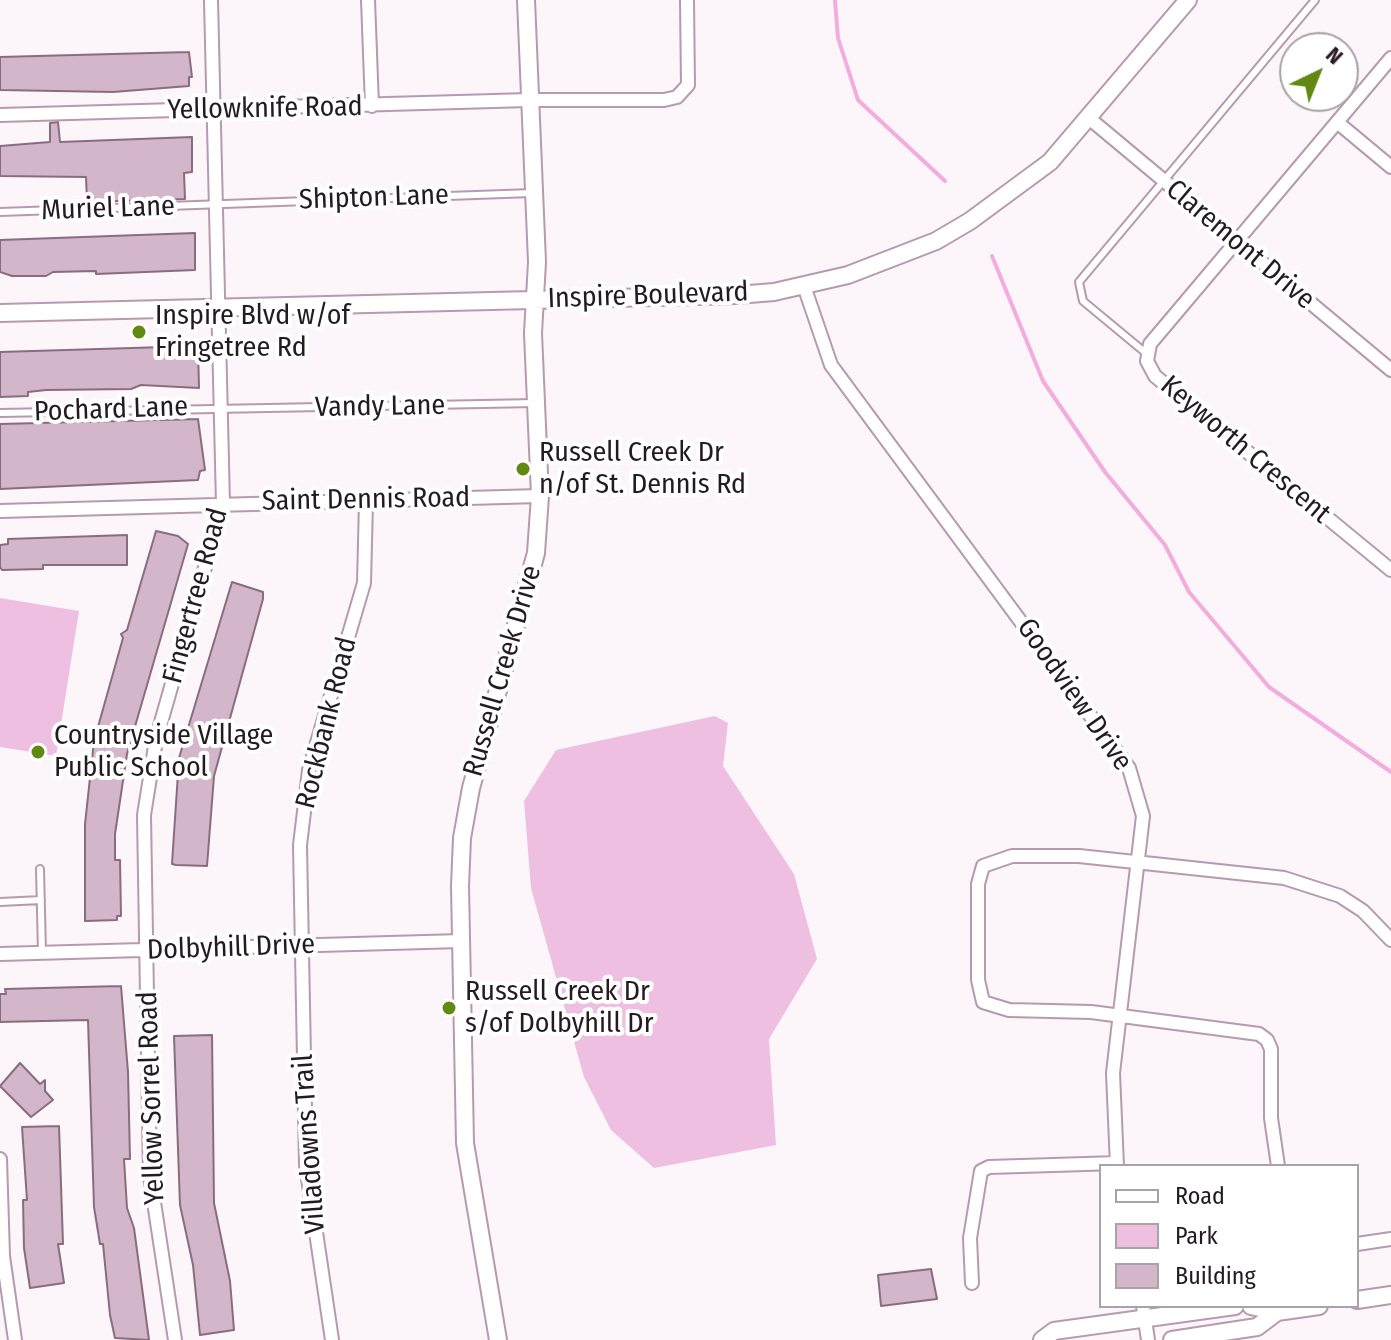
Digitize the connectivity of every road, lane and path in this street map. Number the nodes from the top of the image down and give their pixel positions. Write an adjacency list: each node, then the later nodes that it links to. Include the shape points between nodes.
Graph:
1 (211, 0): 10 (street, Fingertree Road)
2 (368, 0): 9 (street)
3 (526, 0): 8 (street, Russell Creek Drive)
4 (687, 0): 8 (street, Yellowknife Road, via 688,85 677,97)
5 (1188, 0): 12 (street, Inspire Boulevard)
6 (1315, 0): 15 (lane)
7 (1391, 58): 13 (street, Keyworth Crescent)
8 (529, 100): 9 (street, Yellowknife Road); 16 (street, Russell Creek Drive)
9 (372, 106): 10 (street, Yellowknife Road)
10 (214, 110): 11 (street, Yellowknife Road); 17 (street, Fingertree Road)
11 (0, 115)
12 (1090, 119): 15 (street, Claremont Drive); 20 (street, Inspire Boulevard, via 1050,162 959,228 899,257)
13 (1337, 122): 14 (street); 19 (street, Keyworth Crescent)
14 (1391, 167)
15 (1163, 181): 19 (street, Claremont Drive); 24 (lane, via 1079,282 1083,301)
16 (532, 193): 17 (lane, Shipton Lane); 21 (street, Russell Creek Drive)
17 (216, 205): 18 (lane, Muriel Lane); 22 (street, Fingertree Road)
18 (0, 212)
19 (1236, 242): 24 (street, Keyworth Crescent); 25 (street, Claremont Drive)
20 (804, 286): 21 (street, Inspire Boulevard, via 737,295); 34 (street, Goodview Drive, via 831,365 1122,755 1143,816)
21 (535, 300): 22 (street, Inspire Boulevard); 26 (street, Russell Creek Drive)
22 (219, 308): 23 (street, Inspire Boulevard); 27 (street, Fingertree Road)
23 (0, 313)
24 (1147, 354): 33 (street, Keyworth Crescent, via 1155,376)
25 (1391, 370)
26 (538, 403): 27 (lane, Vandy Lane); 29 (street, Russell Creek Drive)
27 (222, 409): 28 (lane, Pochard Lane); 31 (street, Fingertree Road)
28 (0, 413)
29 (540, 496): 30 (street, Saint Dennis Road); 39 (street, Russell Creek Drive, via 528,593 471,788 462,838)
30 (366, 502): 31 (street, Saint Dennis Road); 40 (street, Rockbank Road, via 364,583 309,770 302,817)
31 (223, 504): 32 (street, Saint Dennis Road); 41 (street, Fingertree Road, via 156,740 144,815)
32 (0, 511)
33 (1391, 570)
34 (1137, 861): 38 (street, via 1313,885 1363,911); 44 (street, Goodview Drive); 44 (street, via 1001,857 983,866 978,884 978,980 983,1002 1009,1010)
35 (40, 869): 36 (lane)
36 (41, 900): 37 (lane); 42 (lane)
37 (0, 902)
38 (1391, 940)
39 (461, 941): 40 (street, Dolbyhill Drive); 62 (street, Russell Creek Drive, via 465,1143)
40 (300, 946): 41 (street, Dolbyhill Drive); 61 (street, Villadowns Trail, via 306,1175)
41 (146, 950): 42 (street, Dolbyhill Drive); 60 (street, Yellow Sorrel Road, via 150,1176)
42 (42, 953): 43 (street, Dolbyhill Drive)
43 (0, 954)
44 (1119, 1015): 47 (street, Goodview Drive, via 1113,1073); 48 (street, via 1259,1034 1267,1040)
45 (0, 1159): 59 (street, via 3,1256)
46 (1099, 1164): 51 (street, via 981,1171 970,1238)
47 (1117, 1164)
48 (1278, 1164)
49 (1391, 1239): 50 (street)
50 (1359, 1244)
51 (972, 1283)
52 (1391, 1295): 53 (street)
53 (1359, 1300)
54 (1205, 1308): 57 (street)
55 (1260, 1308): 58 (street)
56 (1305, 1308): 58 (street)
57 (1144, 1312): 63 (street, via 1054,1331); 64 (street)
58 (1277, 1312): 65 (street, via 1257,1327)
59 (15, 1340)
60 (175, 1340)
61 (332, 1340)
62 (498, 1340)
63 (1042, 1340)
64 (1148, 1340)
65 (1172, 1340)

